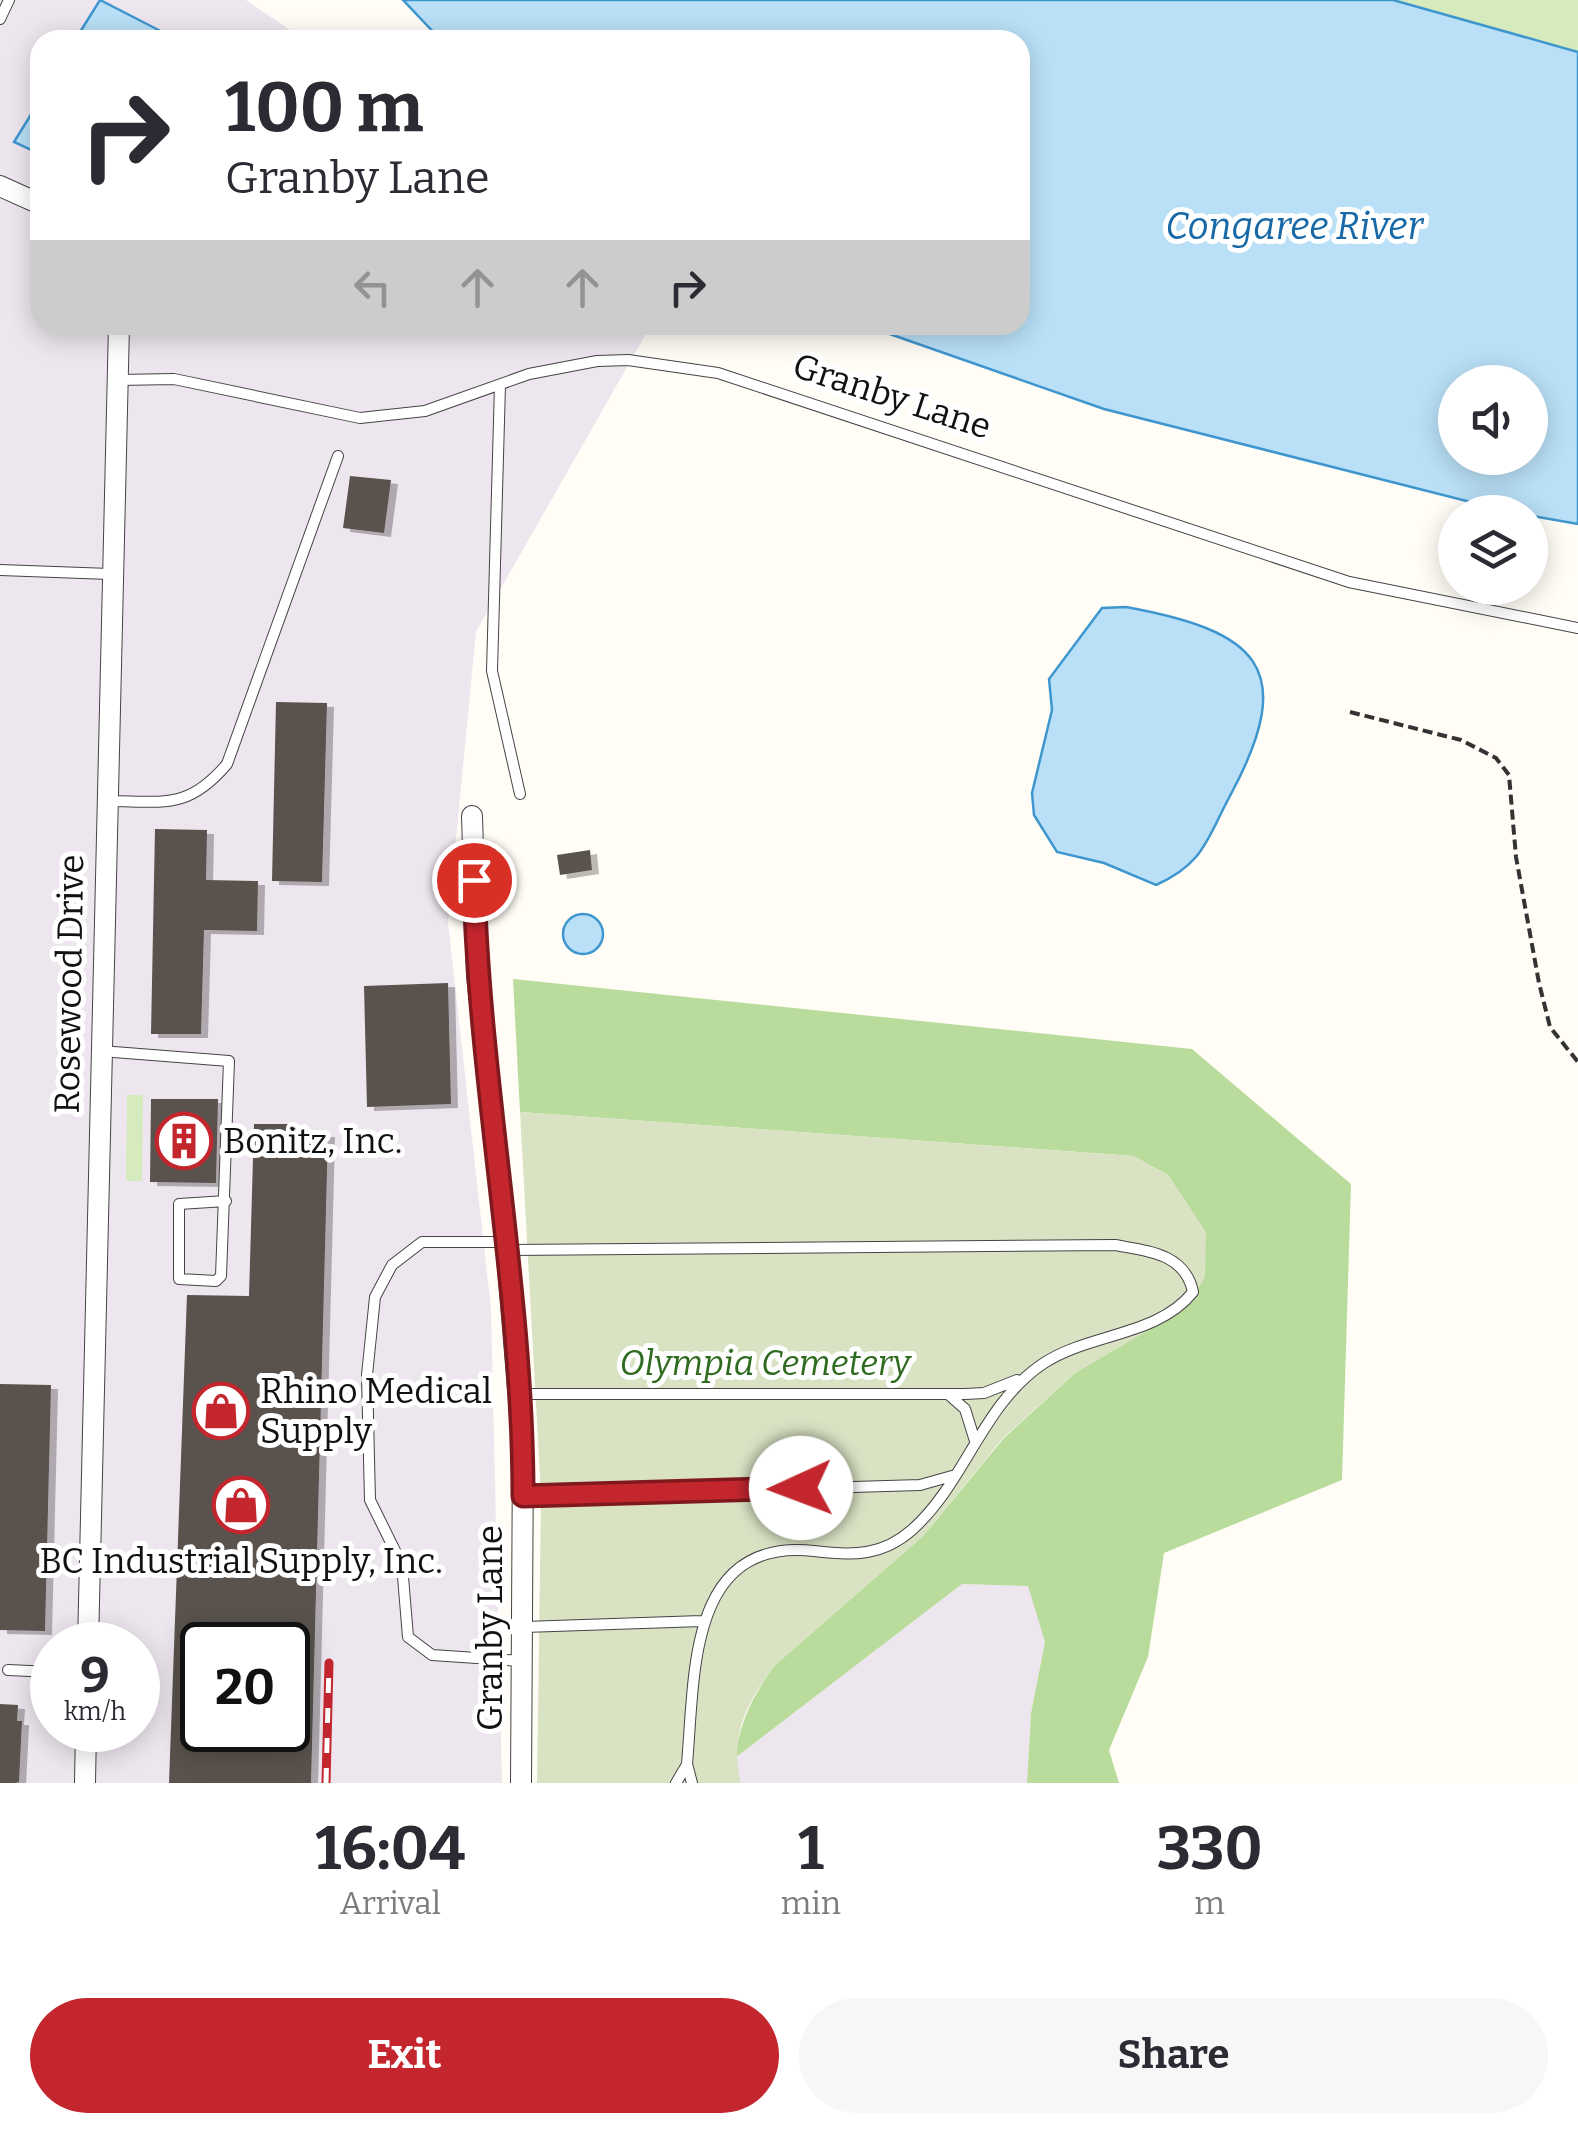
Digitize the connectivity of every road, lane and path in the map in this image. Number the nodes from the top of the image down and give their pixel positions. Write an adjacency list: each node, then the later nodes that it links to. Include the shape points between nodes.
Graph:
1 (9, 0): 2 (lane)
2 (0, 19)
3 (0, 186): 4 (street)
4 (30, 200)
5 (119, 335): 6 (street, Rosewood Drive)
6 (117, 380): 7 (lane, Granby Lane, via 174,379 360,418 425,411); 10 (street, Rosewood Drive)
7 (500, 385): 11 (lane, Granby Lane, via 597,361 718,373 1349,582); 13 (lane, via 492,671)
8 (338, 456): 14 (lane, via 226,764 183,802)
9 (0, 570): 10 (lane)
10 (110, 574): 14 (street, Rosewood Drive)
11 (1578, 628)
12 (1350, 712): 17 (path, via 1461,740 1496,758 1510,775 1516,857 1539,984 1550,1028)
13 (520, 794)
14 (106, 801): 16 (street, Rosewood Drive)
15 (472, 816): 19 (street, Granby Lane, via 477,976)
16 (100, 1051): 18 (lane, via 228,1062); 29 (street, Rosewood Drive)
17 (1578, 1062)
18 (226, 1201): 18 (lane, via 219,1279 179,1279 179,1204)
19 (505, 1246): 20 (lane, via 1115,1246 1164,1254 1190,1281 1192,1292 1166,1316 1066,1350); 22 (street, Granby Lane); 31 (lane, via 422,1242 392,1265 375,1297 367,1375 370,1500 402,1566 408,1638 432,1655)
20 (1027, 1375): 21 (lane, via 984,1392); 23 (lane)
21 (942, 1392): 22 (lane); 23 (lane, via 965,1409)
22 (518, 1394): 26 (street, Granby Lane)
23 (976, 1441): 24 (lane)
24 (953, 1475): 25 (lane); 27 (lane)
25 (925, 1484): 26 (lane); 27 (lane)
26 (523, 1496): 30 (street, Granby Lane)
27 (939, 1497): 28 (lane, via 914,1528 880,1551 754,1556 731,1576)
28 (702, 1621): 30 (lane); 35 (lane)
29 (88, 1622)
30 (524, 1627): 31 (street, Granby Lane)
31 (524, 1662): 37 (street, Granby Lane)
32 (8, 1670): 33 (lane)
33 (30, 1671)
34 (86, 1752): 36 (street)
35 (687, 1765): 38 (lane); 39 (lane)
36 (85, 1783)
37 (520, 1783)
38 (676, 1783)
39 (692, 1783)

